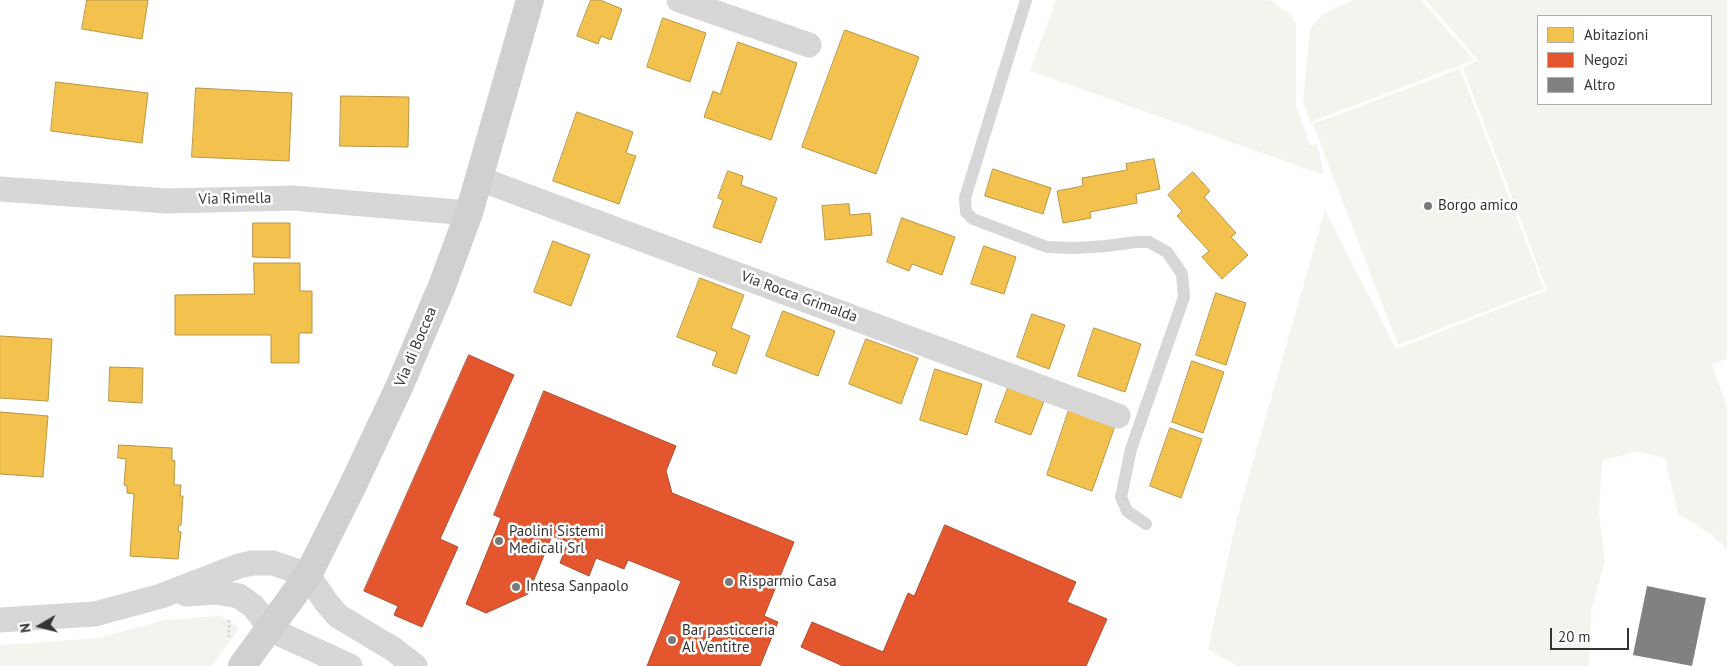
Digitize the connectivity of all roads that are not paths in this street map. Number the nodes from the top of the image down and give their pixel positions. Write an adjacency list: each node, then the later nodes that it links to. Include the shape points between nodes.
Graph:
1 (530, 0): 5 (main road, Via di Boccea)
2 (679, 0): 4 (street)
3 (1026, 0): 9 (lane, via 965,198 966,212 973,219 1047,246 1075,248 1149,242 1167,252 1182,274 1184,297 1131,449 1121,497 1127,511)
4 (809, 44)
5 (480, 179): 7 (main road, Via di Boccea); 8 (street, Via Rocca Grimalda)
6 (0, 189): 7 (street, Via Rimella, via 167,201 293,198)
7 (469, 213): 10 (main road, Via di Boccea, via 400,385)
8 (1118, 416)
9 (1146, 524)
10 (308, 575): 11 (street, via 279,564 252,563); 13 (main road, Via di Boccea); 16 (street, via 338,616)
11 (161, 596): 12 (street, via 95,614); 13 (street, via 232,594 246,600)
12 (0, 620)
13 (268, 629): 14 (main road, Via di Boccea); 15 (street)
14 (242, 666)
15 (350, 666)
16 (415, 666)

